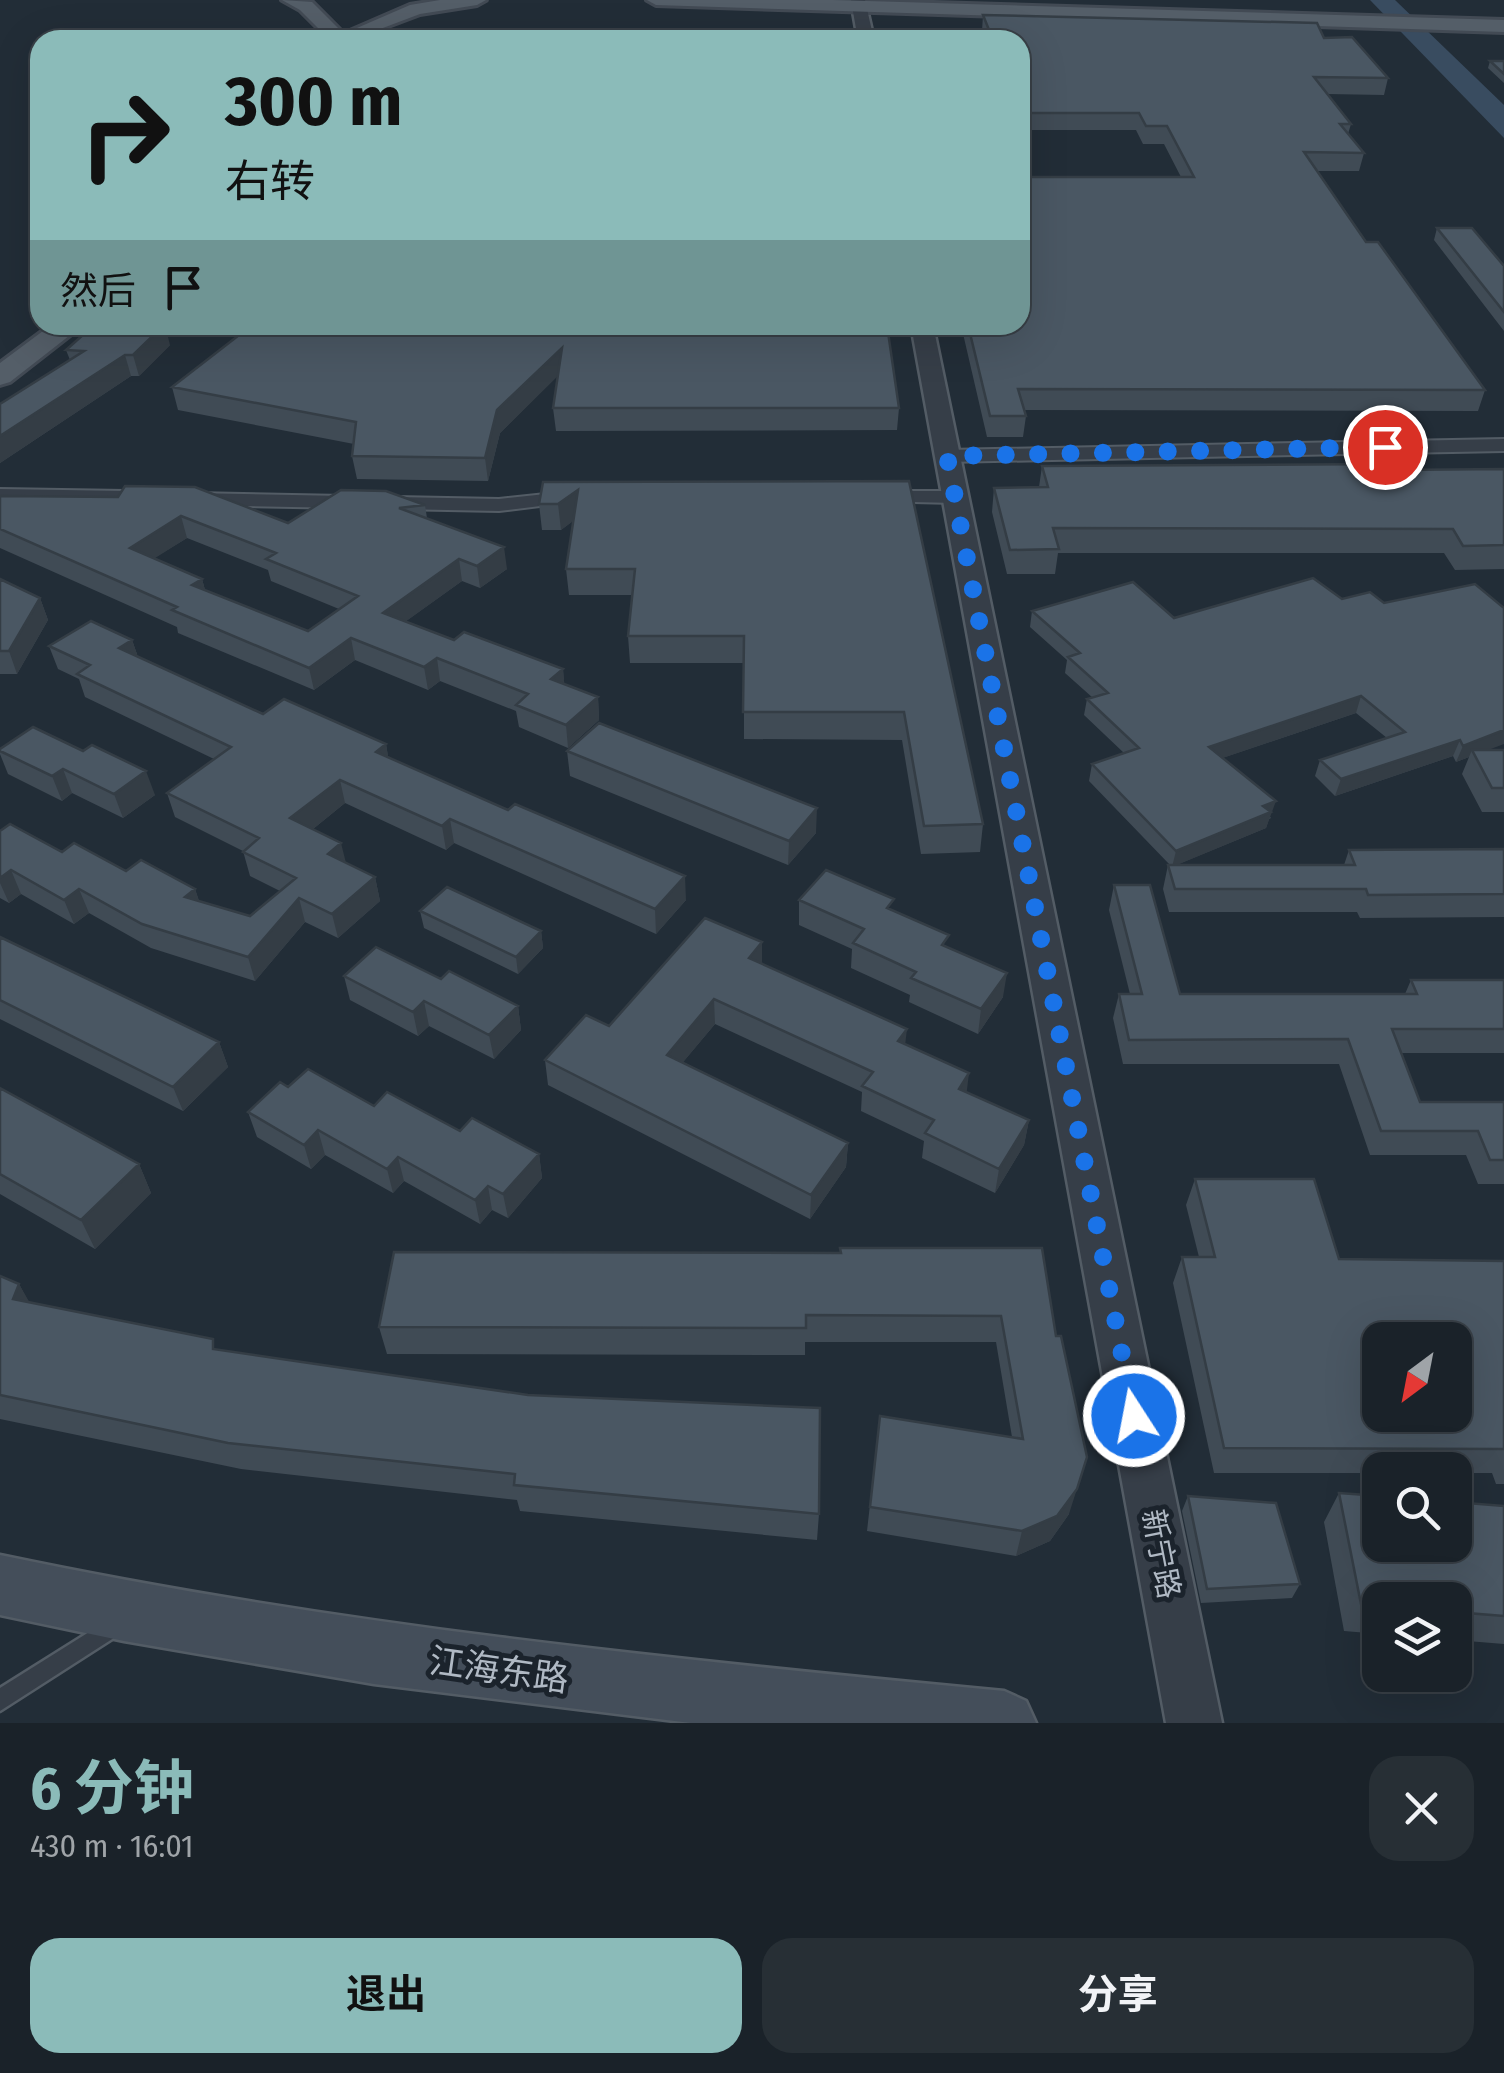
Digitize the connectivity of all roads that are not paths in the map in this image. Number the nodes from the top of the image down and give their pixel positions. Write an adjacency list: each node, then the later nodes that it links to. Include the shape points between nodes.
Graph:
1 (291, 0): 11 (main road)
2 (386, 0): 12 (main road)
3 (477, 0): 13 (main road, via 416,9)
4 (656, 0): 6 (main road)
5 (922, 0): 7 (main road)
6 (859, 3): 7 (main road); 14 (street)
7 (1092, 6): 9 (main road)
8 (1504, 18): 9 (main road)
9 (1422, 19): 10 (main road)
10 (1504, 26)
11 (332, 28)
12 (359, 30)
13 (367, 30)
14 (864, 30)
15 (30, 324): 18 (main road)
16 (55, 335): 19 (main road)
17 (924, 335): 21 (street, 新宁路)
18 (0, 346)
19 (0, 376)
20 (1504, 444): 21 (street)
21 (947, 456): 25 (street, 新宁路)
22 (0, 496): 23 (street, via 499,506)
23 (589, 497)
24 (859, 497): 25 (street)
25 (955, 497): 30 (street, 新宁路)
26 (0, 1584): 27 (main road, 江海东路)
27 (132, 1615): 28 (lane); 29 (main road, 江海东路, via 516,1674)
28 (0, 1700)
29 (1004, 1723)
30 (1194, 1723)

